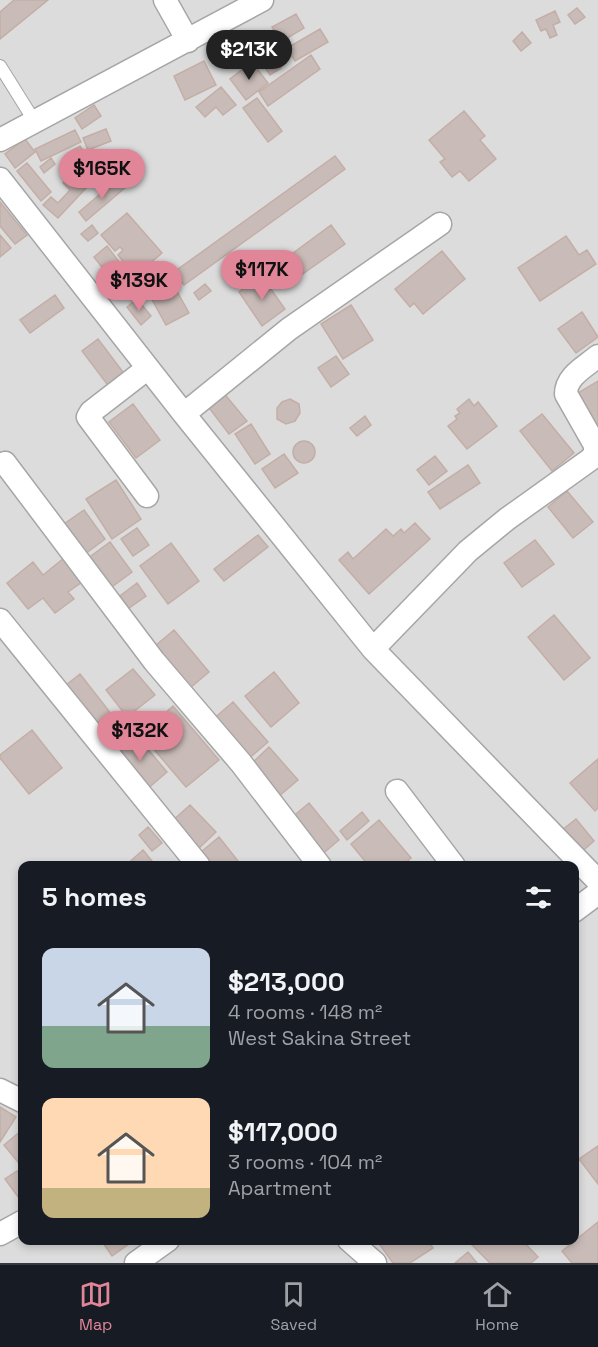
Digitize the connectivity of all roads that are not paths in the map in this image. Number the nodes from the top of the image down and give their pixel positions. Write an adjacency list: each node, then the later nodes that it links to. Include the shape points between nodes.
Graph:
1 (165, 0): 3 (street)
2 (262, 0): 3 (street)
3 (188, 41): 5 (street)
4 (0, 66): 5 (lane)
5 (35, 122): 6 (street)
6 (0, 140)
7 (0, 179): 10 (street)
8 (440, 224): 11 (street, via 289,329)
9 (598, 356): 15 (street, via 570,378 566,387 566,394 595,445 591,459 468,551)
10 (148, 368): 11 (street); 13 (street, via 88,417)
11 (184, 414): 15 (street)
12 (4, 463): 18 (street, via 154,661 241,763)
13 (147, 496)
14 (0, 620): 17 (street)
15 (373, 650): 20 (street)
16 (397, 792): 19 (street)
17 (195, 861)
18 (316, 861)
19 (450, 861)
20 (579, 861)
21 (579, 861): 22 (street)
22 (598, 881)
23 (598, 893): 24 (street)
24 (579, 907)
25 (0, 1090): 26 (street)
26 (18, 1099)
27 (18, 1224): 28 (street)
28 (0, 1234)
29 (161, 1245): 31 (street)
30 (355, 1245): 32 (street)
31 (136, 1263)
32 (375, 1263)

